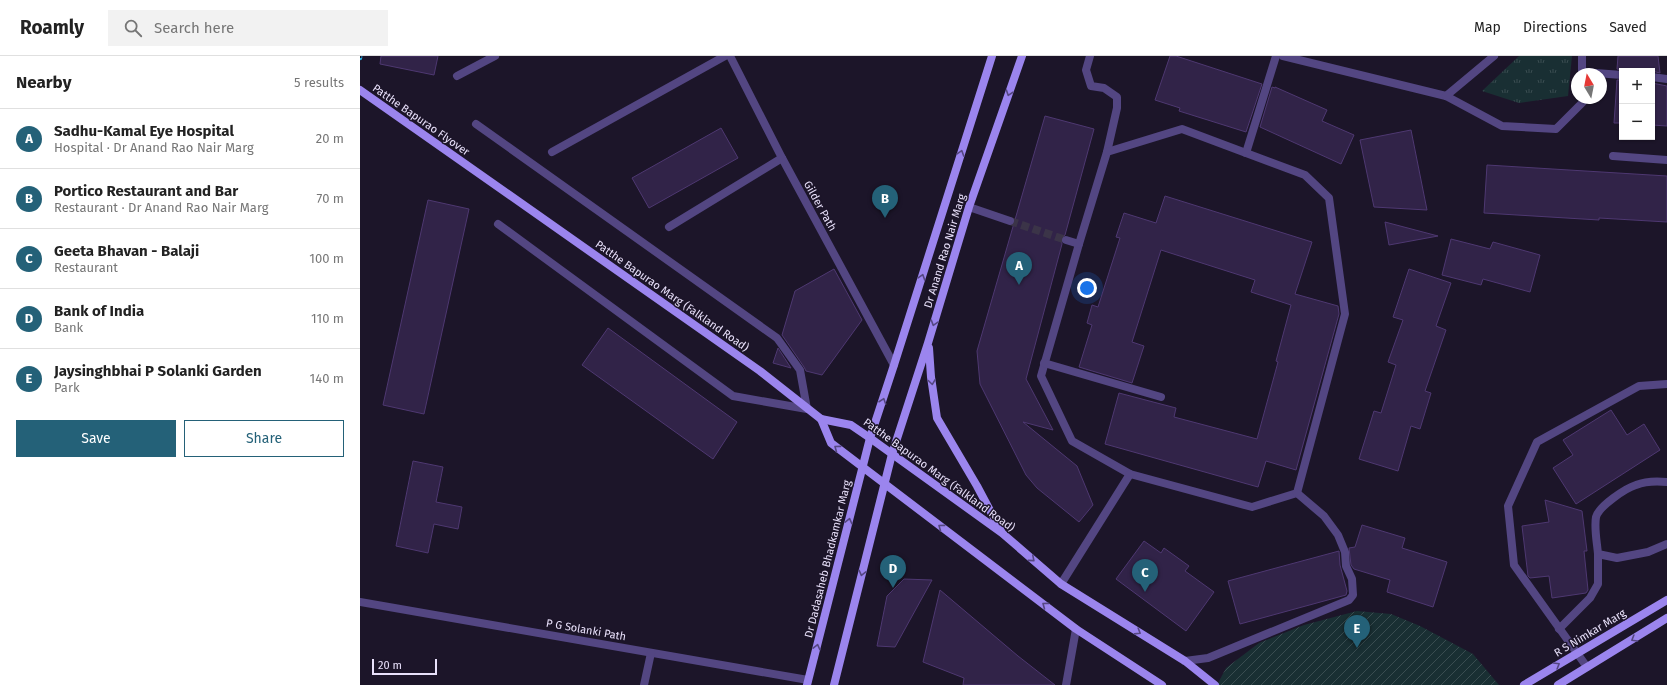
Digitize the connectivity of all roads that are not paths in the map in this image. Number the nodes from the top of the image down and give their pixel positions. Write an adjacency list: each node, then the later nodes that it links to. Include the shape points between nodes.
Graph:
1 (494, 56): 14 (street)
2 (724, 56): 21 (street)
3 (730, 56): 25 (street, Gilder Path)
4 (992, 56): 36 (main road, Dr Anand Rao Nair Marg, one-way to 4)
5 (1022, 56): 28 (main road, Dr Anand Rao Nair Marg, one-way to 28)
6 (1090, 56): 22 (street, via 1086,70 1091,86 1104,88 1117,97)
7 (1276, 56): 23 (street)
8 (1282, 56): 18 (street)
9 (1494, 56): 18 (street)
10 (1582, 56): 11 (street)
11 (1582, 68)
12 (1607, 74): 13 (street)
13 (1619, 75)
14 (457, 76)
15 (1667, 76): 16 (street)
16 (1655, 77)
17 (360, 90): 27 (main road, Patthe Bapurao Flyover)
18 (1446, 96): 19 (street, via 1502,126 1556,129)
19 (1581, 104)
20 (476, 124): 39 (street, via 777,338 800,370)
21 (552, 152)
22 (1107, 152): 23 (street, via 1182,129); 33 (street)
23 (1246, 153): 47 (street, via 1306,175 1329,198 1335,237 1345,314)
24 (1613, 156): 26 (street)
25 (782, 158): 31 (street); 36 (street, Gilder Path)
26 (1667, 160)
27 (469, 167): 39 (main road, Patthe Bapurao Marg (Falkland Road), via 753,366)
28 (969, 207): 29 (street); 34 (main road, Dr Anand Rao Nair Marg, one-way to 34)
29 (1010, 221)
30 (498, 224): 39 (street, via 733,396)
31 (669, 227)
32 (1066, 240): 33 (street)
33 (1079, 244): 35 (street)
34 (928, 343): 42 (main road, Dr Anand Rao Nair Marg); 48 (main road, one-way to 48, via 937,418)
35 (1044, 363): 38 (street); 44 (street, via 1042,376 1072,441)
36 (894, 366): 41 (main road, Dr Anand Rao Nair Marg, one-way to 36)
37 (1667, 384): 56 (street, via 1639,386 1537,442 1514,492 1508,506 1514,565)
38 (1161, 397)
39 (807, 408): 40 (main road, Patthe Bapurao Marg (Falkland Road))
40 (821, 419): 41 (main road, Patthe Bapurao Marg (Falkland Road), via 851,425); 43 (main road, one-way to 40, via 831,443)
41 (870, 438): 42 (main road, Patthe Bapurao Marg (Falkland Road)); 43 (main road, Dr Dadasaheb Bhadkamkar Marg)
42 (892, 454): 46 (main road); 48 (main road, Patthe Bapurao Marg (Falkland Road))
43 (862, 467): 46 (main road); 61 (main road, Dr Dadasaheb Bhadkamkar Marg, one-way to 43)
44 (1130, 474): 47 (street, via 1252,508); 51 (street)
45 (1667, 482): 50 (street, via 1636,485 1606,503 1596,516)
46 (884, 484): 55 (main road, one-way to 46); 63 (main road, one-way to 63)
47 (1297, 493): 59 (street, via 1324,516 1338,535 1352,579 1353,595 1349,600 1208,658)
48 (1002, 533): 51 (main road, Patthe Bapurao Marg (Falkland Road), one-way to 51)
49 (1667, 544): 50 (street, via 1648,552 1617,558)
50 (1598, 554): 56 (street, via 1598,584 1590,598)
51 (1060, 584): 59 (main road, Patthe Bapurao Marg (Falkland Road), one-way to 59)
52 (1667, 600): 58 (main road, R S Nimkar Marg)
53 (360, 602): 57 (street, P G Solanki Path)
54 (1667, 618): 60 (main road, one-way to 60)
55 (1076, 629): 64 (street); 65 (main road)
56 (1559, 629): 58 (street)
57 (651, 653): 61 (street, P G Solanki Path); 62 (street)
58 (1576, 654): 60 (street); 67 (main road, R S Nimkar Marg, one-way to 58)
59 (1185, 661): 66 (main road, Patthe Bapurao Marg (Falkland Road))
60 (1587, 667): 68 (main road)
61 (808, 683)
62 (644, 685)
63 (834, 685)
64 (1066, 685)
65 (1162, 685)
66 (1215, 685)
67 (1524, 685)
68 (1558, 685)

